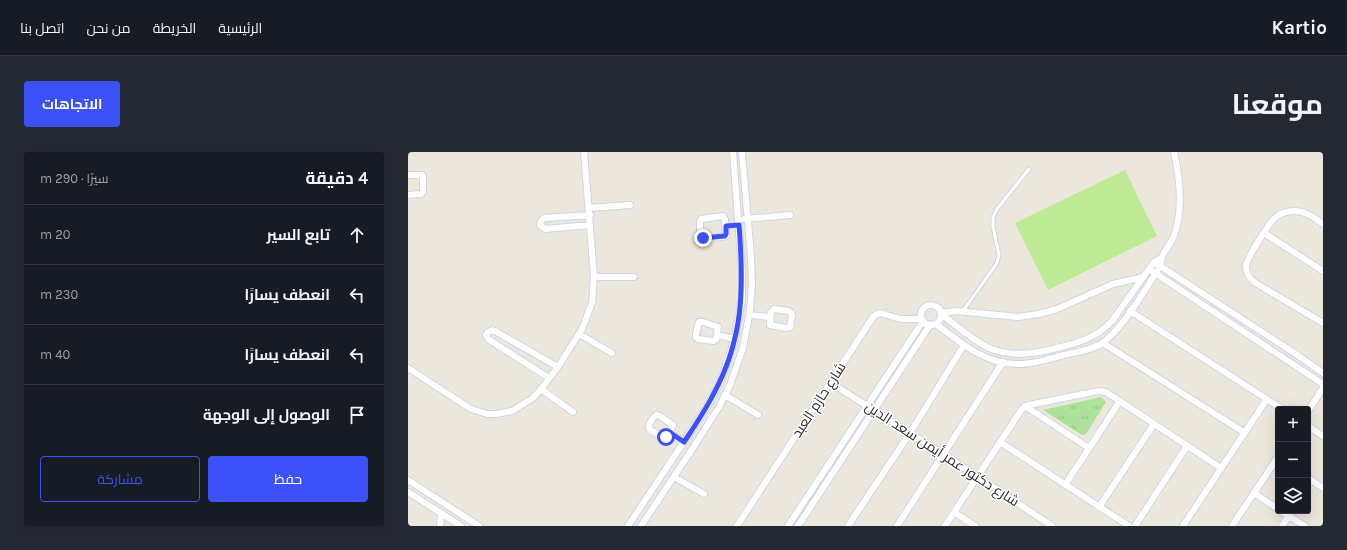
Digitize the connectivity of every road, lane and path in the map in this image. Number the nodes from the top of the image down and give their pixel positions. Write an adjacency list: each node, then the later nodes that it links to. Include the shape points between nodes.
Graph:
1 (584, 152): 9 (street)
2 (733, 152): 12 (street)
3 (742, 152): 11 (street)
4 (1174, 152): 17 (street, via 1180,206 1173,238)
5 (1029, 169): 27 (lane, via 993,217 999,255 997,263)
6 (408, 175): 7 (street, via 422,175 423,192)
7 (408, 195)
8 (630, 205): 9 (street)
9 (589, 212): 14 (street); 14 (street, via 544,218 540,225 545,229)
10 (790, 215): 11 (street)
11 (748, 219): 12 (street); 29 (street, via 752,270)
12 (739, 222): 15 (street); 36 (street, via 742,286)
13 (1323, 224): 16 (street, via 1302,212 1287,212 1274,218)
14 (590, 225): 23 (street)
15 (726, 226): 15 (street, via 723,216 700,220 701,235 704,238 725,236)
16 (1264, 233): 21 (street); 32 (street, via 1248,260 1246,268 1249,276 1254,282)
17 (1161, 258): 18 (street); 19 (street)
18 (1154, 262): 19 (street); 20 (street)
19 (1160, 266): 22 (street); 43 (street)
20 (1149, 269): 22 (street); 25 (street)
21 (1323, 271)
22 (1155, 274): 26 (street); 47 (street)
23 (594, 277): 24 (street); 34 (street, via 592,303)
24 (634, 277)
25 (1144, 277): 27 (street, via 1113,284 1057,309 1039,314 1018,317); 28 (street, via 1112,321 1098,334 1073,344 1040,352 1024,354 991,348 981,344)
26 (1130, 311): 37 (street); 51 (street)
27 (963, 312): 28 (street)
28 (942, 314): 31 (street, via 938,307 928,305 922,310); 33 (street, via 941,319)
29 (750, 315): 30 (street); 50 (street, via 739,361)
30 (770, 317)
31 (922, 320): 33 (street); 46 (street, شارع حازم العبد, via 877,314); 53 (street)
32 (1323, 323)
33 (933, 325): 38 (street); 57 (street)
34 (579, 334): 39 (street); 41 (street)
35 (717, 335): 36 (street)
36 (735, 339): 66 (street, via 714,395)
37 (1103, 343): 40 (street, via 1081,352 1032,363); 64 (street)
38 (964, 345): 40 (street, via 983,356); 63 (street)
39 (612, 353)
40 (1003, 362): 70 (street)
41 (558, 366): 44 (street); 44 (street, via 494,330 488,332 488,340)
42 (408, 368): 49 (street, via 471,409 487,414 512,411 533,398)
43 (1323, 373)
44 (549, 378): 49 (street)
45 (1323, 378): 47 (street)
46 (831, 383): 53 (street, شارع دكتور عمر أيمن سعد الدين); 95 (street, شارع حازم العبد)
47 (1323, 384)
48 (1323, 388): 56 (street)
49 (541, 389): 58 (street)
50 (725, 395): 59 (street); 73 (street)
51 (1267, 399): 55 (street); 64 (street)
52 (1120, 401): 54 (street, via 1106,392 1098,391); 60 (street); 69 (street)
53 (867, 406): 57 (street, شارع دكتور عمر أيمن سعد الدين); 96 (street)
54 (1025, 406): 67 (street); 69 (street)
55 (1278, 406)
56 (1311, 406)
57 (874, 411): 63 (street, شارع دكتور عمر أيمن سعد الدين); 97 (street)
58 (573, 412)
59 (758, 414)
60 (1154, 424): 68 (street); 83 (street)
61 (1311, 428): 65 (street)
62 (669, 432): 66 (street)
63 (910, 433): 70 (street, شارع دكتور عمر أيمن سعد الدين); 98 (street)
64 (1245, 434): 72 (street)
65 (1323, 436)
66 (684, 442): 82 (street)
67 (1000, 442): 74 (street); 77 (street)
68 (1188, 446): 72 (street); 104 (street)
69 (1089, 448): 77 (street)
70 (943, 454): 74 (street, شارع دكتور عمر أيمن سعد الدين); 99 (street)
71 (1275, 462): 80 (street)
72 (1221, 468): 105 (street)
73 (674, 477): 81 (street); 85 (street)
74 (977, 477): 86 (street); 102 (street, شارع دكتور عمر أيمن سعد الدين)
75 (408, 480): 92 (street)
76 (1311, 480): 78 (street)
77 (1065, 485): 83 (street)
78 (1323, 488)
79 (408, 492): 87 (street)
80 (1254, 493): 84 (street); 106 (street)
81 (704, 494)
82 (643, 504): 85 (street); 93 (street)
83 (1099, 507): 103 (street)
84 (1275, 507)
85 (652, 509): 94 (street)
86 (954, 512): 100 (street); 101 (street)
87 (441, 513): 90 (street); 91 (street)
88 (1286, 514): 89 (street)
89 (1289, 516): 107 (street); 108 (street)
90 (440, 526)
91 (461, 526)
92 (479, 526)
93 (628, 526)
94 (640, 526)
95 (737, 526)
96 (788, 526)
97 (798, 526)
98 (848, 526)
99 (897, 526)
100 (945, 526)
101 (975, 526)
102 (1052, 526)
103 (1129, 526)
104 (1135, 526)
105 (1183, 526)
106 (1232, 526)
107 (1282, 526)
108 (1305, 526)

